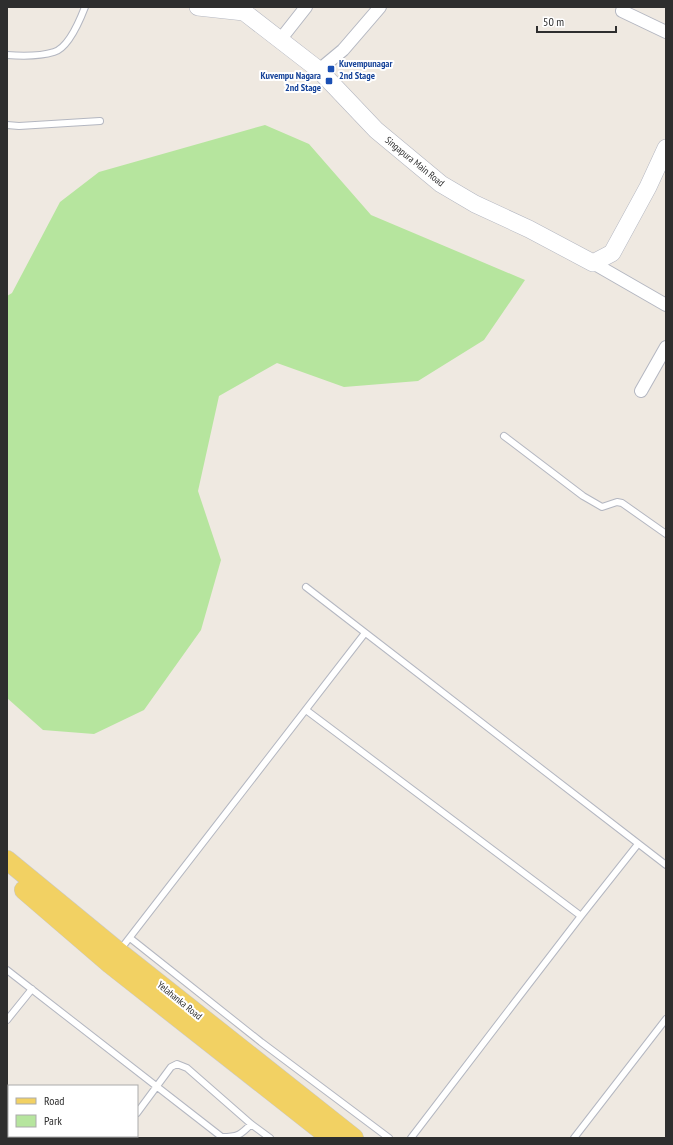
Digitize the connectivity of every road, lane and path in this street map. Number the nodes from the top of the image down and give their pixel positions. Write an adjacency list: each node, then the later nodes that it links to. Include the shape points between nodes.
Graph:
1 (85, 7): 9 (lane, via 77,26 63,47 55,52)
2 (198, 7): 6 (street, Singapura Main Road)
3 (306, 7): 8 (street)
4 (380, 7): 10 (street, via 343,50)
5 (620, 8): 7 (street)
6 (243, 10): 8 (street, Singapura Main Road)
7 (666, 32)
8 (280, 40): 10 (street, Singapura Main Road)
9 (7, 55)
10 (319, 70): 14 (street, Singapura Main Road, via 376,130 441,184 475,204)
11 (100, 121): 12 (lane)
12 (7, 125)
13 (666, 148): 14 (street, via 648,188 612,253)
14 (593, 263): 15 (street)
15 (666, 305)
16 (666, 346): 17 (street)
17 (641, 390)
18 (504, 436): 19 (lane, via 583,496 602,506 622,503)
19 (666, 534)
20 (306, 587): 21 (lane)
21 (365, 633): 22 (lane); 23 (lane)
22 (306, 710): 27 (lane); 28 (lane)
23 (638, 844): 25 (lane); 27 (lane)
24 (7, 860): 28 (main road, Yelahanka Road)
25 (666, 865)
26 (7, 876): 28 (main road, Yelahanka Road)
27 (581, 916): 42 (lane)
28 (120, 951): 39 (main road, Yelahanka Road); 40 (main road, Yelahanka Road); 41 (lane, via 261,1042)
29 (7, 970): 30 (lane)
30 (32, 989): 32 (lane); 33 (lane)
31 (666, 1019): 43 (lane)
32 (7, 1020)
33 (158, 1086): 34 (lane); 35 (lane, via 171,1067 177,1064 187,1068); 36 (lane)
34 (138, 1112)
35 (251, 1124): 36 (lane, via 235,1137); 37 (lane); 38 (lane)
36 (223, 1138)
37 (244, 1138)
38 (270, 1138)
39 (331, 1138)
40 (354, 1138)
41 (389, 1138)
42 (411, 1138)
43 (574, 1138)

